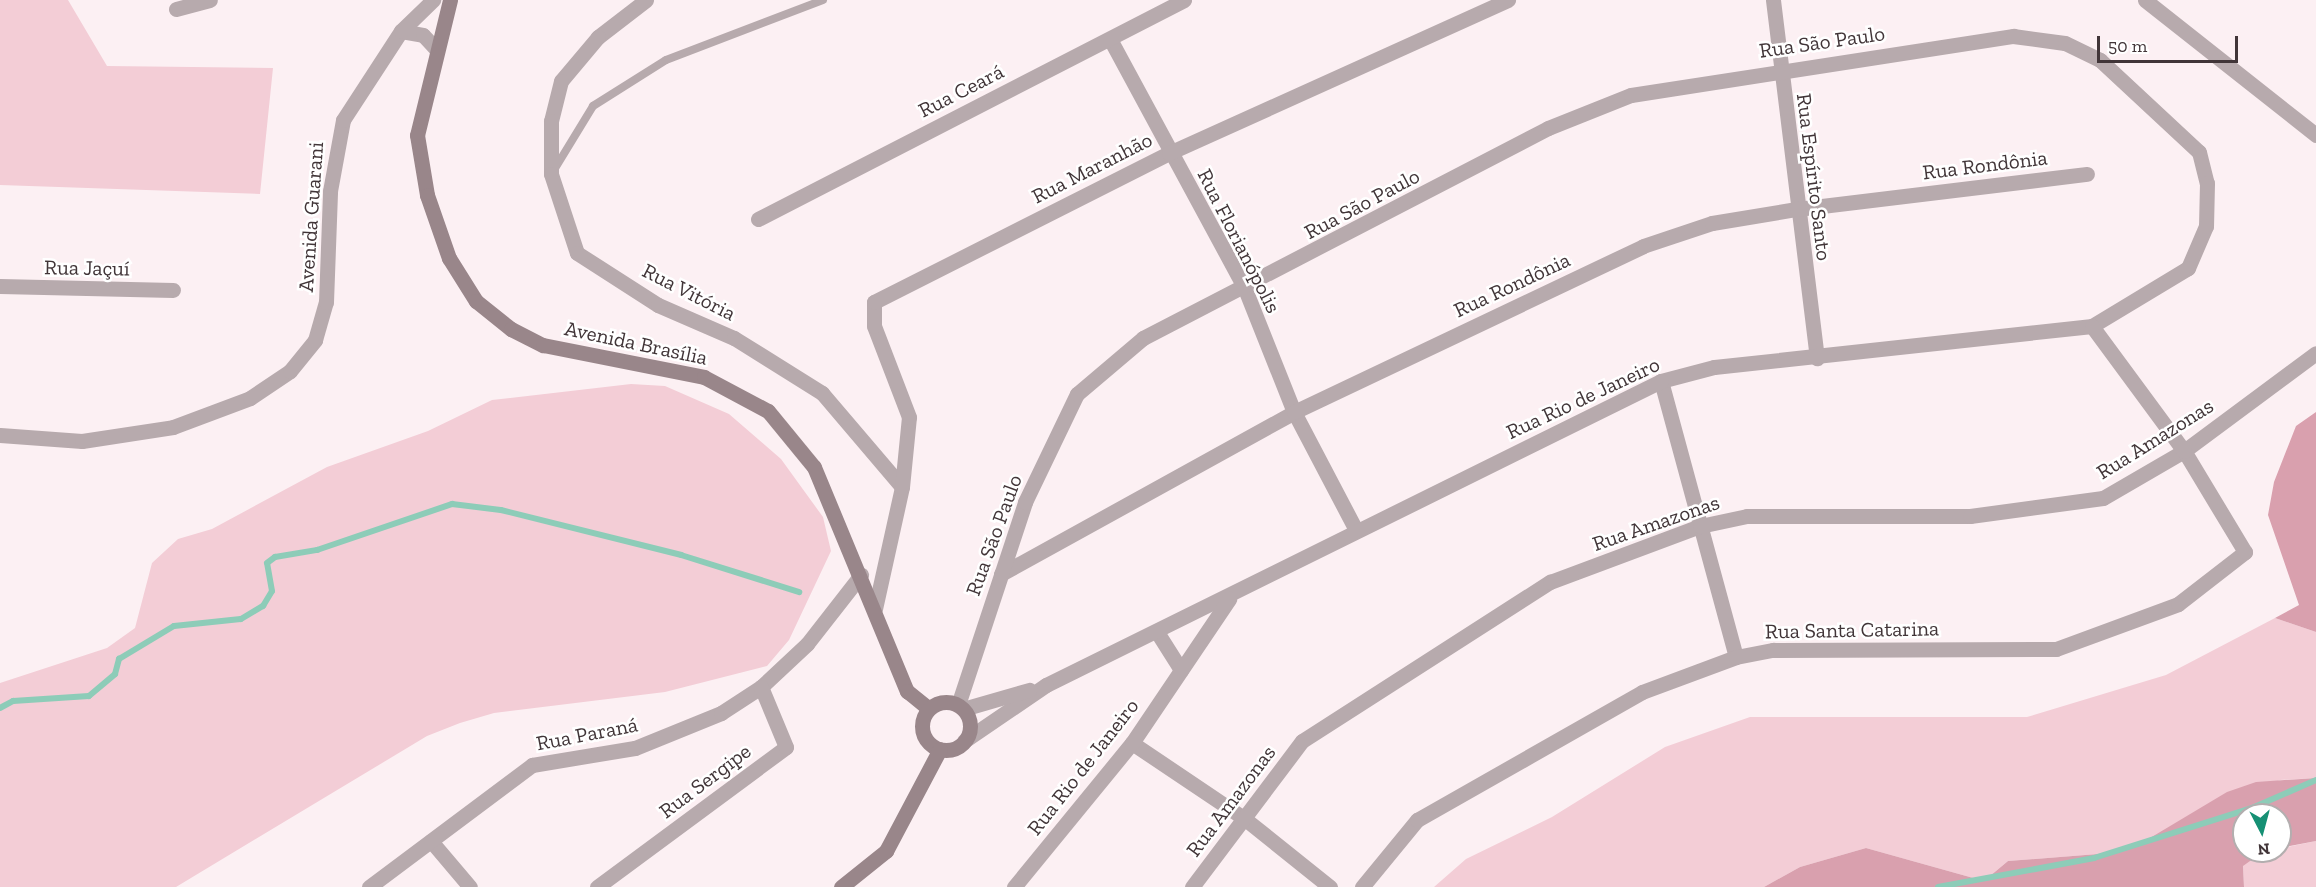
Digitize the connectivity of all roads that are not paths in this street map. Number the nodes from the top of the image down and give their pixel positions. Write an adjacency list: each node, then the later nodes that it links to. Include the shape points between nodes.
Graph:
1 (210, 0): 10 (street)
2 (434, 0): 11 (street, Avenida Guarani)
3 (450, 0): 13 (street, Avenida Brasília)
4 (646, 0): 17 (street, Rua Vitória, via 598,37 561,81 551,121)
5 (823, 0): 17 (lane, via 666,60 593,106)
6 (1184, 0): 12 (street, Rua Ceará)
7 (1508, 0): 16 (street, Rua Maranhão)
8 (1773, 0): 14 (street, Rua Espírito Santo)
9 (2145, 0): 15 (street)
10 (176, 9)
11 (401, 31): 13 (street, via 423,35); 29 (street, Avenida Guarani, via 358,92 335,141 326,302 315,340 290,371 250,398 173,427 82,441)
12 (1110, 39): 16 (street, Rua Florianópolis); 20 (street, Rua Ceará)
13 (436, 49): 35 (street, Avenida Brasília, via 417,135 428,195 449,258 476,301 511,329 543,345 704,377 768,411 814,467)
14 (1779, 69): 19 (street, Rua Espírito Santo); 23 (street, Rua São Paulo, via 1631,95 1548,129); 24 (street, Rua São Paulo, via 2013,36 2065,43 2100,60 2199,152 2207,183 2206,226 2188,268)
15 (2316, 135)
16 (1169, 153): 23 (street, Rua Florianópolis); 31 (street, Rua Maranhão, via 874,302 874,326 909,417)
17 (551, 174): 31 (street, Rua Vitória, via 577,254 658,305 734,338 822,393)
18 (2087, 174): 19 (street, Rua Rondônia)
19 (1797, 209): 26 (street, Rua Espírito Santo); 28 (street, Rua Rondônia, via 1712,223 1643,246)
20 (758, 219)
21 (0, 286): 22 (street, Rua Jaçuí)
22 (173, 290)
23 (1245, 290): 28 (street, Rua Florianópolis); 34 (street, Rua São Paulo, via 1143,338 1077,394 1025,502)
24 (2092, 326): 26 (street, Rua Rio de Janeiro); 30 (street)
25 (2316, 353): 30 (street, Rua Amazonas)
26 (1817, 358): 27 (street, Rua Rio de Janeiro, via 1714,367)
27 (1661, 381): 32 (street); 33 (street, Rua Rio de Janeiro)
28 (1294, 412): 33 (street, Rua Florianópolis); 34 (street, Rua Rondônia)
29 (0, 435)
30 (2184, 451): 32 (street, Rua Amazonas, via 2103,498 2043,508 1970,516 1746,516); 39 (street, Rua Santa Catarina, via 2245,552 2178,604 2056,649 1773,650)
31 (902, 487): 37 (street)
32 (1700, 526): 39 (street); 48 (street, Rua Amazonas, via 1550,582 1302,741)
33 (1356, 530): 36 (street, Rua Rio de Janeiro)
34 (1000, 574): 43 (street, Rua São Paulo)
35 (861, 575): 37 (street, Avenida Brasília); 42 (street, Rua Paraná, via 807,644)
36 (1230, 598): 38 (street, Rua Rio de Janeiro); 40 (street, Rua Rio de Janeiro)
37 (875, 609): 44 (street, Avenida Brasília, via 907,691)
38 (1157, 632): 40 (street); 41 (street, Rua Rio de Janeiro)
39 (1736, 657): 57 (street, Rua Santa Catarina, via 1642,692 1417,820)
40 (1181, 670): 46 (street, Rua Rio de Janeiro)
41 (1046, 685): 43 (street, Rua Rio de Janeiro); 45 (street, Rua Rio de Janeiro)
42 (761, 687): 49 (street, Rua Paraná, via 674,736 597,758 548,758 532,765); 52 (street, Rua Sergipe, via 786,747)
43 (960, 707): 44 (street, via 943,702); 45 (street, via 970,725)
44 (929, 709): 47 (street, via 923,732)
45 (964, 741): 47 (street)
46 (1132, 743): 48 (street); 54 (street, Rua Rio de Janeiro)
47 (940, 749): 53 (street, via 886,851)
48 (1245, 819): 55 (street, Rua Amazonas); 56 (street)
49 (431, 841): 50 (street, Rua Paraná); 51 (street)
50 (369, 887)
51 (470, 887)
52 (597, 887)
53 (842, 887)
54 (1014, 887)
55 (1192, 887)
56 (1330, 887)
57 (1362, 887)

